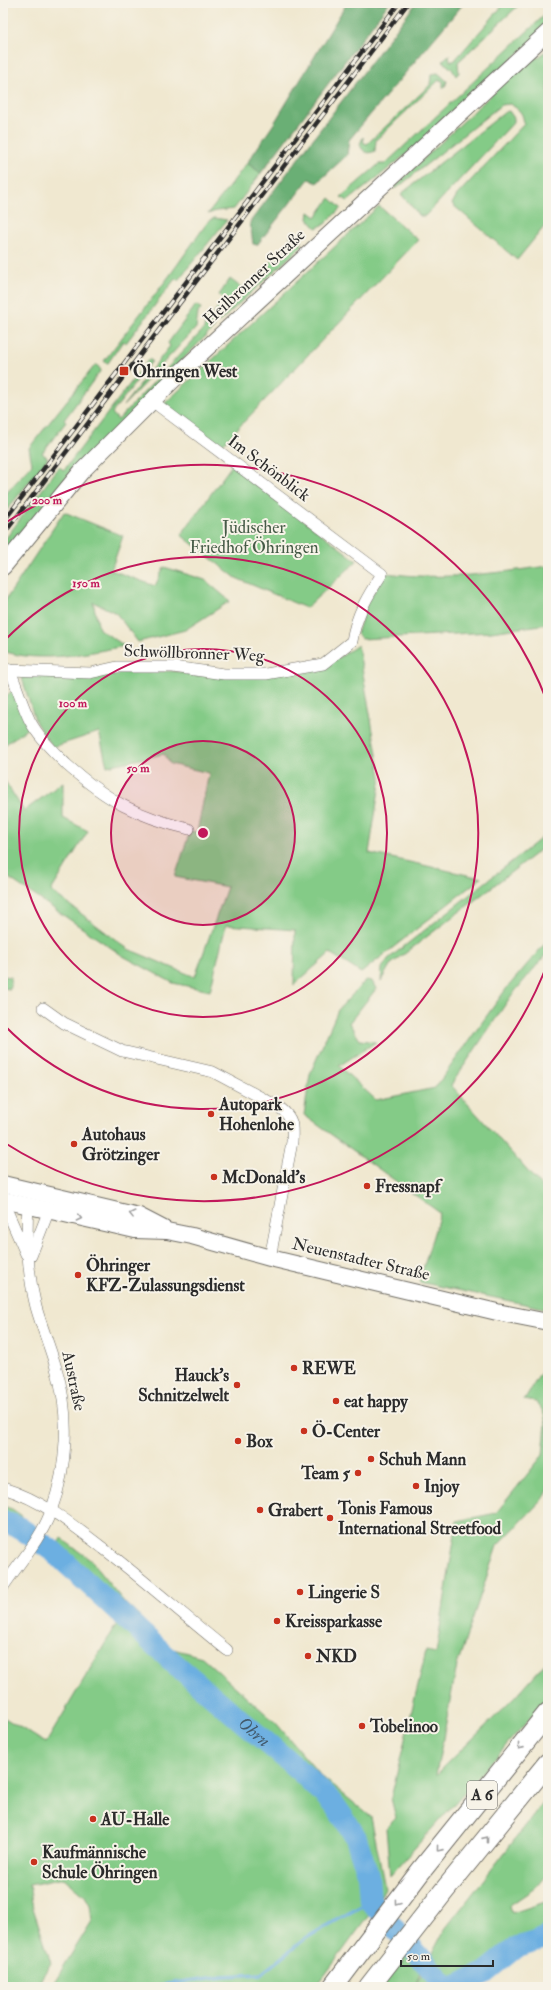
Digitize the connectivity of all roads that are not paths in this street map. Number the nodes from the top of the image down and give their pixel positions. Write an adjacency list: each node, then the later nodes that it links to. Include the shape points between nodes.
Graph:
1 (548, 32): 2 (main road, Heilbronner Straße, via 223,331)
2 (152, 401): 3 (main road, Heilbronner Straße, via 81,472); 4 (street, Im Schönblick, via 382,574 363,603)
3 (3, 567)
4 (352, 641): 5 (street, Schwöllbronner Weg, via 323,664 266,674 224,674 173,667 117,667 90,673)
5 (6, 669): 6 (street, via 30,722 52,751 86,781 114,802 156,821)
6 (189, 829)
7 (43, 1008): 13 (street, via 64,1023 122,1051 213,1072 288,1114 291,1120 292,1142)
8 (3, 1184): 9 (main road, Neuenstadter Straße)
9 (30, 1198): 10 (main road, Neuenstadter Straße); 11 (main road, Neuenstadter Straße); 14 (street, Austraße)
10 (3, 1200)
11 (51, 1203): 13 (main road, Neuenstadter Straße, via 135,1230 167,1231); 14 (street)
12 (3, 1208): 14 (street, Austraße, via 8,1213)
13 (270, 1258): 15 (main road, Neuenstadter Straße)
14 (29, 1260): 17 (street, Austraße, via 36,1306 64,1402 62,1468)
15 (548, 1322)
16 (3, 1488): 17 (street, via 24,1494)
17 (52, 1509): 18 (street, Austraße, via 44,1528); 19 (street)
18 (3, 1587)
19 (227, 1650)
20 (548, 1712): 22 (highway, A 6, one-way to 22, via 420,1872)
21 (548, 1764): 23 (highway, A 6, one-way to 21)
22 (333, 1987)
23 (369, 1987)

